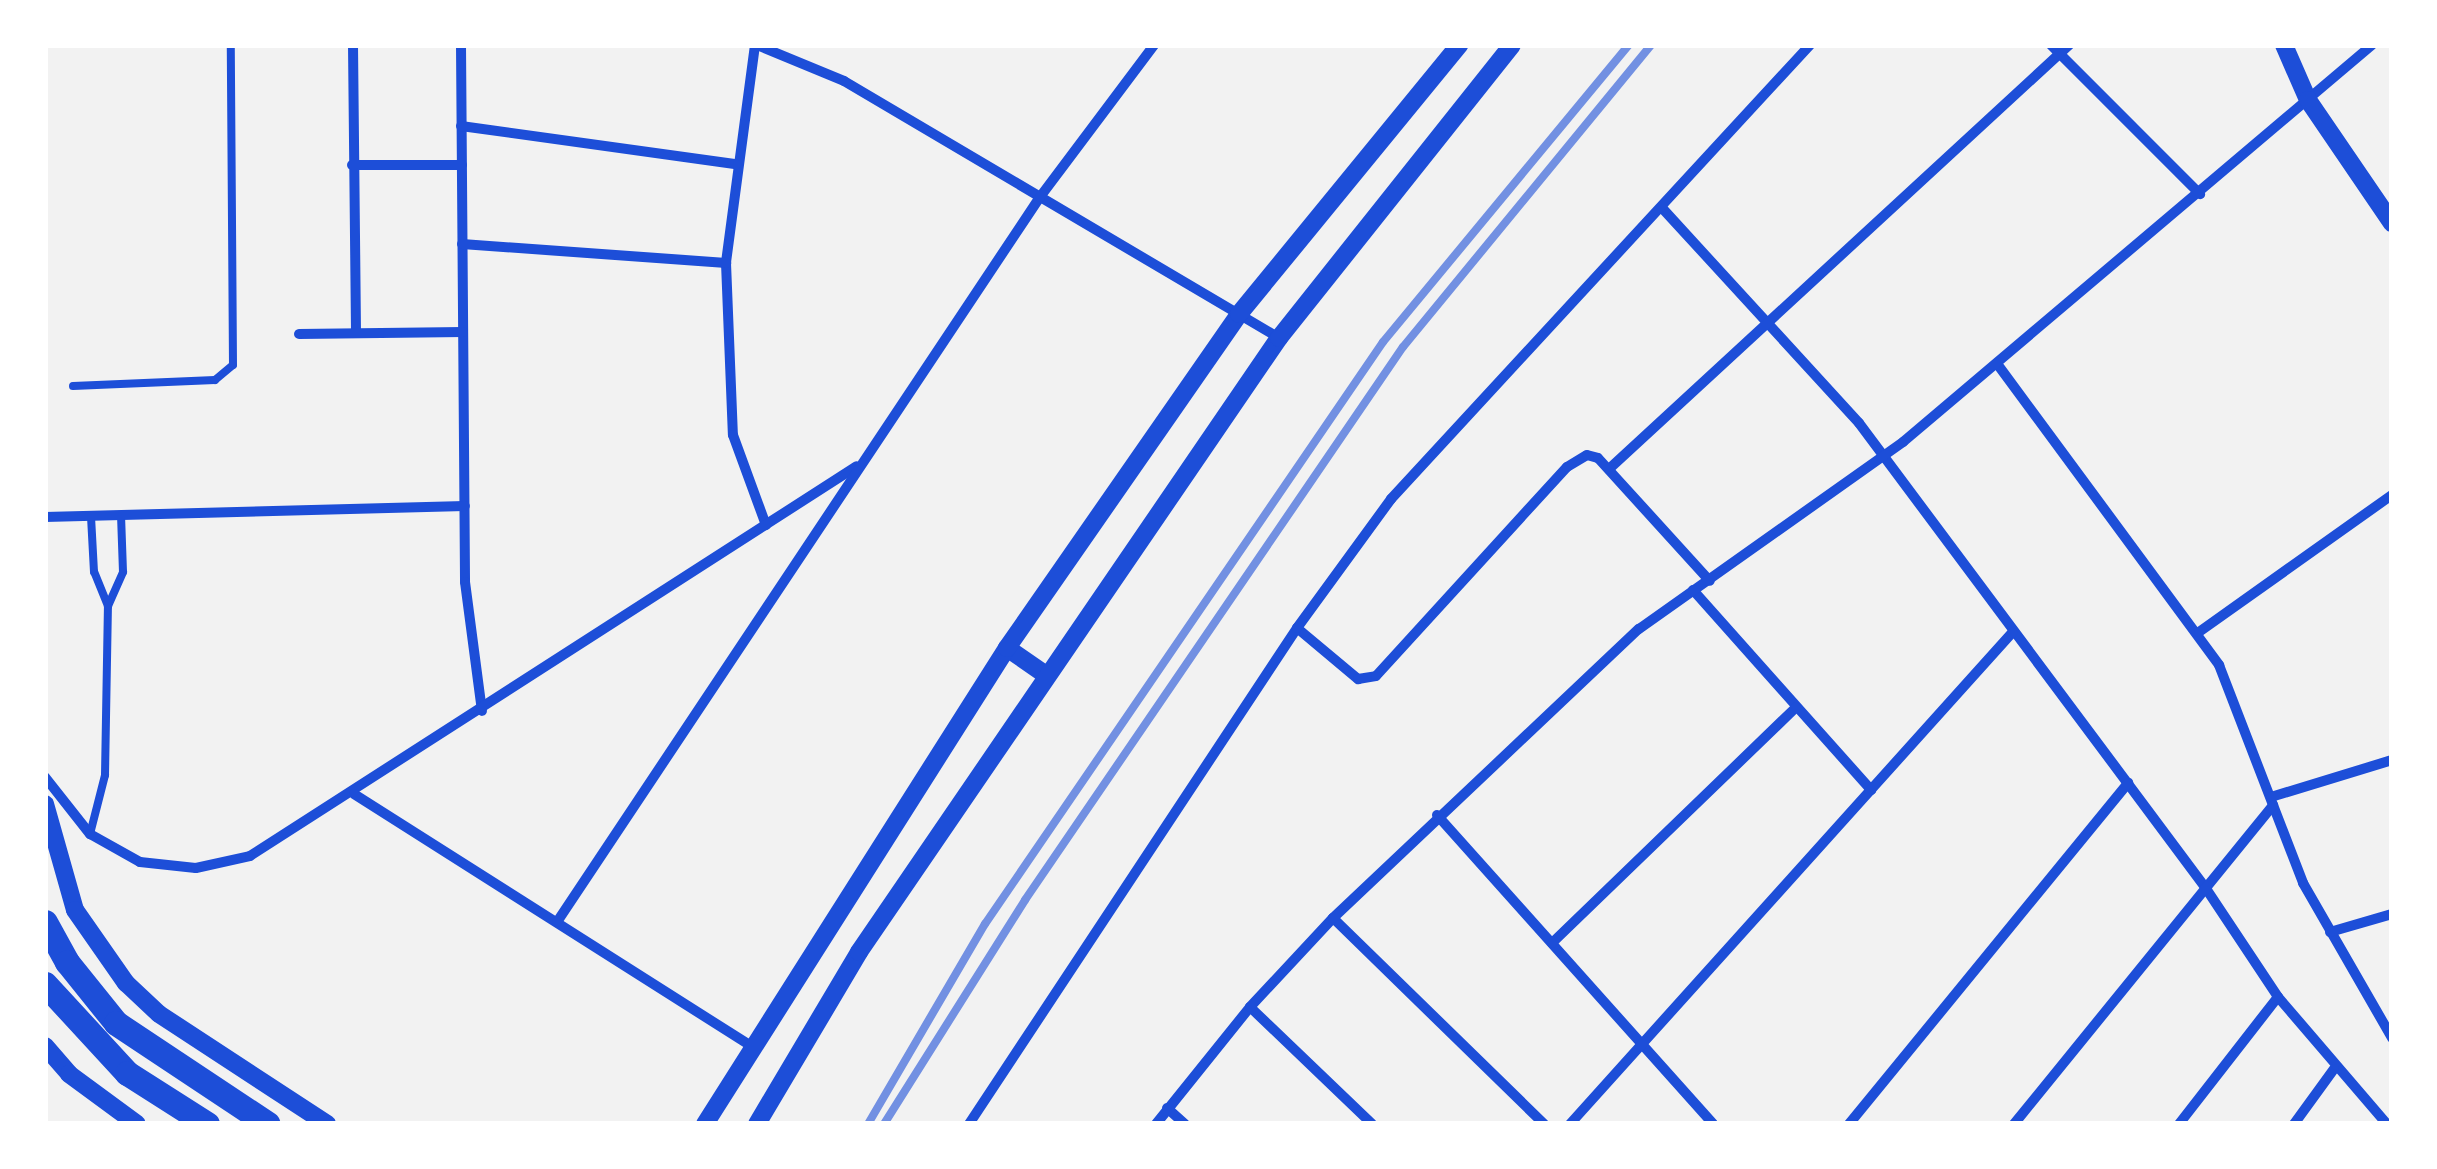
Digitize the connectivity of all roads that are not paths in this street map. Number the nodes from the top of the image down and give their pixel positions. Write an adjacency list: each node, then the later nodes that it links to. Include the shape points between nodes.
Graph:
1 (231, 45): 30 (lane, via 233,365 215,380)
2 (353, 45): 15 (street)
3 (461, 45): 13 (street)
4 (756, 45): 14 (street); 18 (street, via 844,81)
5 (1154, 45): 18 (street)
6 (1459, 45): 23 (street)
7 (1512, 45): 28 (street)
8 (1810, 45): 19 (street)
9 (2284, 45): 12 (street)
10 (2372, 45): 12 (street)
11 (2060, 48): 17 (street); 24 (street)
12 (2308, 100): 17 (street); 20 (street)
13 (461, 126): 14 (street); 16 (street)
14 (736, 164): 22 (street)
15 (352, 165): 16 (street); 26 (street)
16 (462, 165): 21 (street)
17 (2200, 194): 29 (street)
18 (1040, 196): 23 (street); 32 (street)
19 (1663, 208): 24 (street); 43 (street, via 1444,436)
20 (2392, 223)
21 (462, 244): 22 (street); 25 (street)
22 (726, 264): 39 (street, via 733,435)
23 (1239, 314): 28 (street); 46 (street)
24 (1768, 322): 31 (street); 33 (street)
25 (463, 332): 26 (street); 35 (street)
26 (356, 333): 27 (street)
27 (299, 334)
28 (1279, 338): 47 (street)
29 (1998, 364): 31 (street); 44 (street)
30 (73, 386)
31 (1884, 455): 40 (street); 45 (street)
32 (863, 462): 39 (street); 63 (street)
33 (1609, 470): 40 (street); 43 (street, via 1598,458 1575,458 1368,680 1358,679)
34 (2392, 496): 44 (street)
35 (465, 506): 36 (street); 49 (street, via 468,615)
36 (121, 515): 38 (street); 42 (lane, via 124,572)
37 (45, 517): 38 (street)
38 (92, 517): 42 (lane, via 94,572)
39 (766, 525): 49 (street)
40 (1710, 581): 41 (street)
41 (1692, 590): 48 (street); 57 (street, via 1639,629)
42 (108, 606): 58 (lane, via 105,775)
43 (1297, 628): 82 (street)
44 (2199, 632): 55 (street, via 2240,707)
45 (2012, 633): 52 (street); 53 (street)
46 (1008, 648): 47 (street); 73 (street)
47 (1046, 676): 81 (street, via 859,952)
48 (1796, 707): 53 (street); 65 (street)
49 (482, 711): 54 (street)
50 (2392, 760): 55 (street)
51 (45, 777): 58 (street)
52 (2128, 783): 59 (street); 89 (street)
53 (1871, 790): 71 (street)
54 (354, 794): 58 (street, via 250,856 223,864 140,862); 63 (street)
55 (2272, 801): 59 (street); 64 (street)
56 (45, 804): 79 (street, via 75,910 126,983 159,1014)
57 (1436, 815): 61 (street); 65 (street)
58 (90, 834)
59 (2204, 886): 67 (street); 90 (street)
60 (2392, 914): 64 (street)
61 (1332, 918): 68 (street); 86 (street)
62 (45, 922): 78 (main road, via 67,962 116,1023)
63 (556, 922): 73 (street)
64 (2330, 932): 69 (street)
65 (1552, 943): 71 (street)
66 (45, 984): 77 (main road, via 116,1064)
67 (2278, 996): 74 (street); 91 (street)
68 (1250, 1007): 75 (street); 85 (street)
69 (2388, 1025): 70 (street)
70 (2392, 1038)
71 (1642, 1044): 87 (street); 88 (street)
72 (45, 1046): 76 (street, via 69,1074)
73 (751, 1046): 80 (street)
74 (2334, 1069): 92 (street); 93 (street)
75 (1167, 1108): 83 (street); 84 (street)
76 (136, 1124)
77 (207, 1124)
78 (268, 1124)
79 (328, 1124)
80 (705, 1124)
81 (757, 1124)
82 (969, 1124)
83 (1156, 1124)
84 (1185, 1124)
85 (1372, 1124)
86 (1544, 1124)
87 (1570, 1124)
88 (1712, 1124)
89 (1849, 1124)
90 (2014, 1124)
91 (2180, 1124)
92 (2294, 1124)
93 (2387, 1124)

